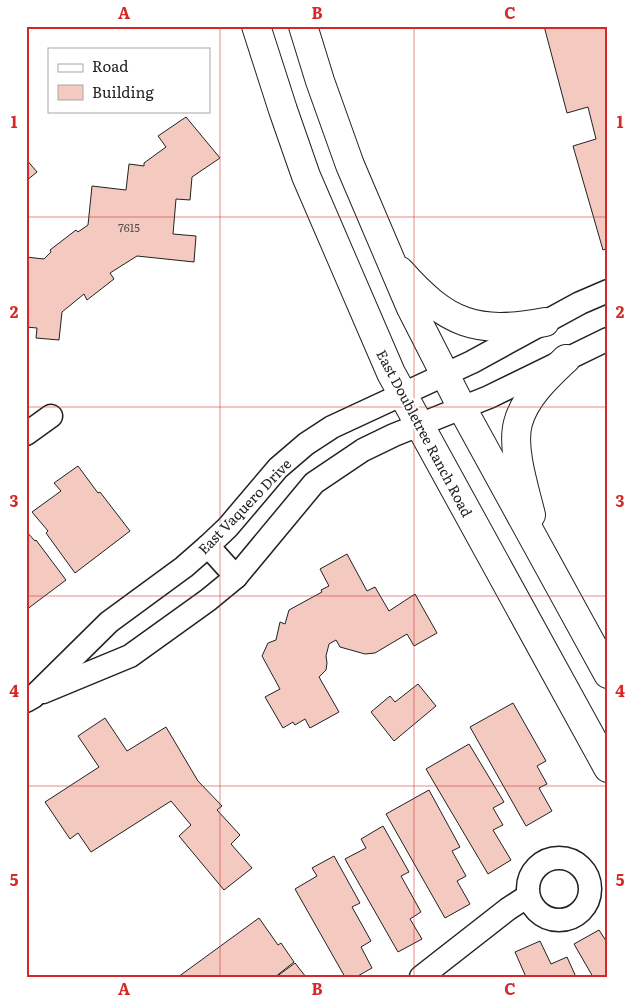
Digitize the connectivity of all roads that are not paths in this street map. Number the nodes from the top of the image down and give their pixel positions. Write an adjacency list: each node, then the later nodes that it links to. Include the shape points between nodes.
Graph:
1 (256, 26): 9 (main road, East Doubletree Ranch Road, via 306,176)
2 (303, 26): 3 (main road, via 334,123)
3 (388, 257): 5 (main road, via 425,296 465,323 503,328); 8 (main road)
4 (608, 291): 5 (street, East Vaquero Drive)
5 (545, 322): 8 (street, East Vaquero Drive)
6 (608, 339): 7 (street, East Vaquero Drive)
7 (566, 359): 10 (street, East Vaquero Drive); 17 (main road, via 536,389 518,424 518,455)
8 (444, 375): 9 (street, East Vaquero Drive); 10 (main road)
9 (401, 394): 12 (main road, East Doubletree Ranch Road); 14 (street, East Vaquero Drive, via 332,427 306,444)
10 (462, 408): 12 (street, East Vaquero Drive); 17 (main road)
11 (51, 416): 13 (street)
12 (418, 425): 15 (street, East Vaquero Drive, via 363,450 338,466 314,483); 21 (main road, East Doubletree Ranch Road)
13 (26, 434)
14 (262, 487): 15 (street); 16 (street, East Vaquero Drive)
15 (290, 511): 18 (street, East Vaquero Drive)
16 (208, 546): 18 (street); 20 (street, East Vaquero Drive, via 108,622)
17 (537, 546): 19 (main road)
18 (236, 577): 20 (street, East Vaquero Drive, via 130,656)
19 (608, 674)
20 (30, 699)
21 (608, 768)
22 (528, 896): 23 (street)
23 (421, 977)

